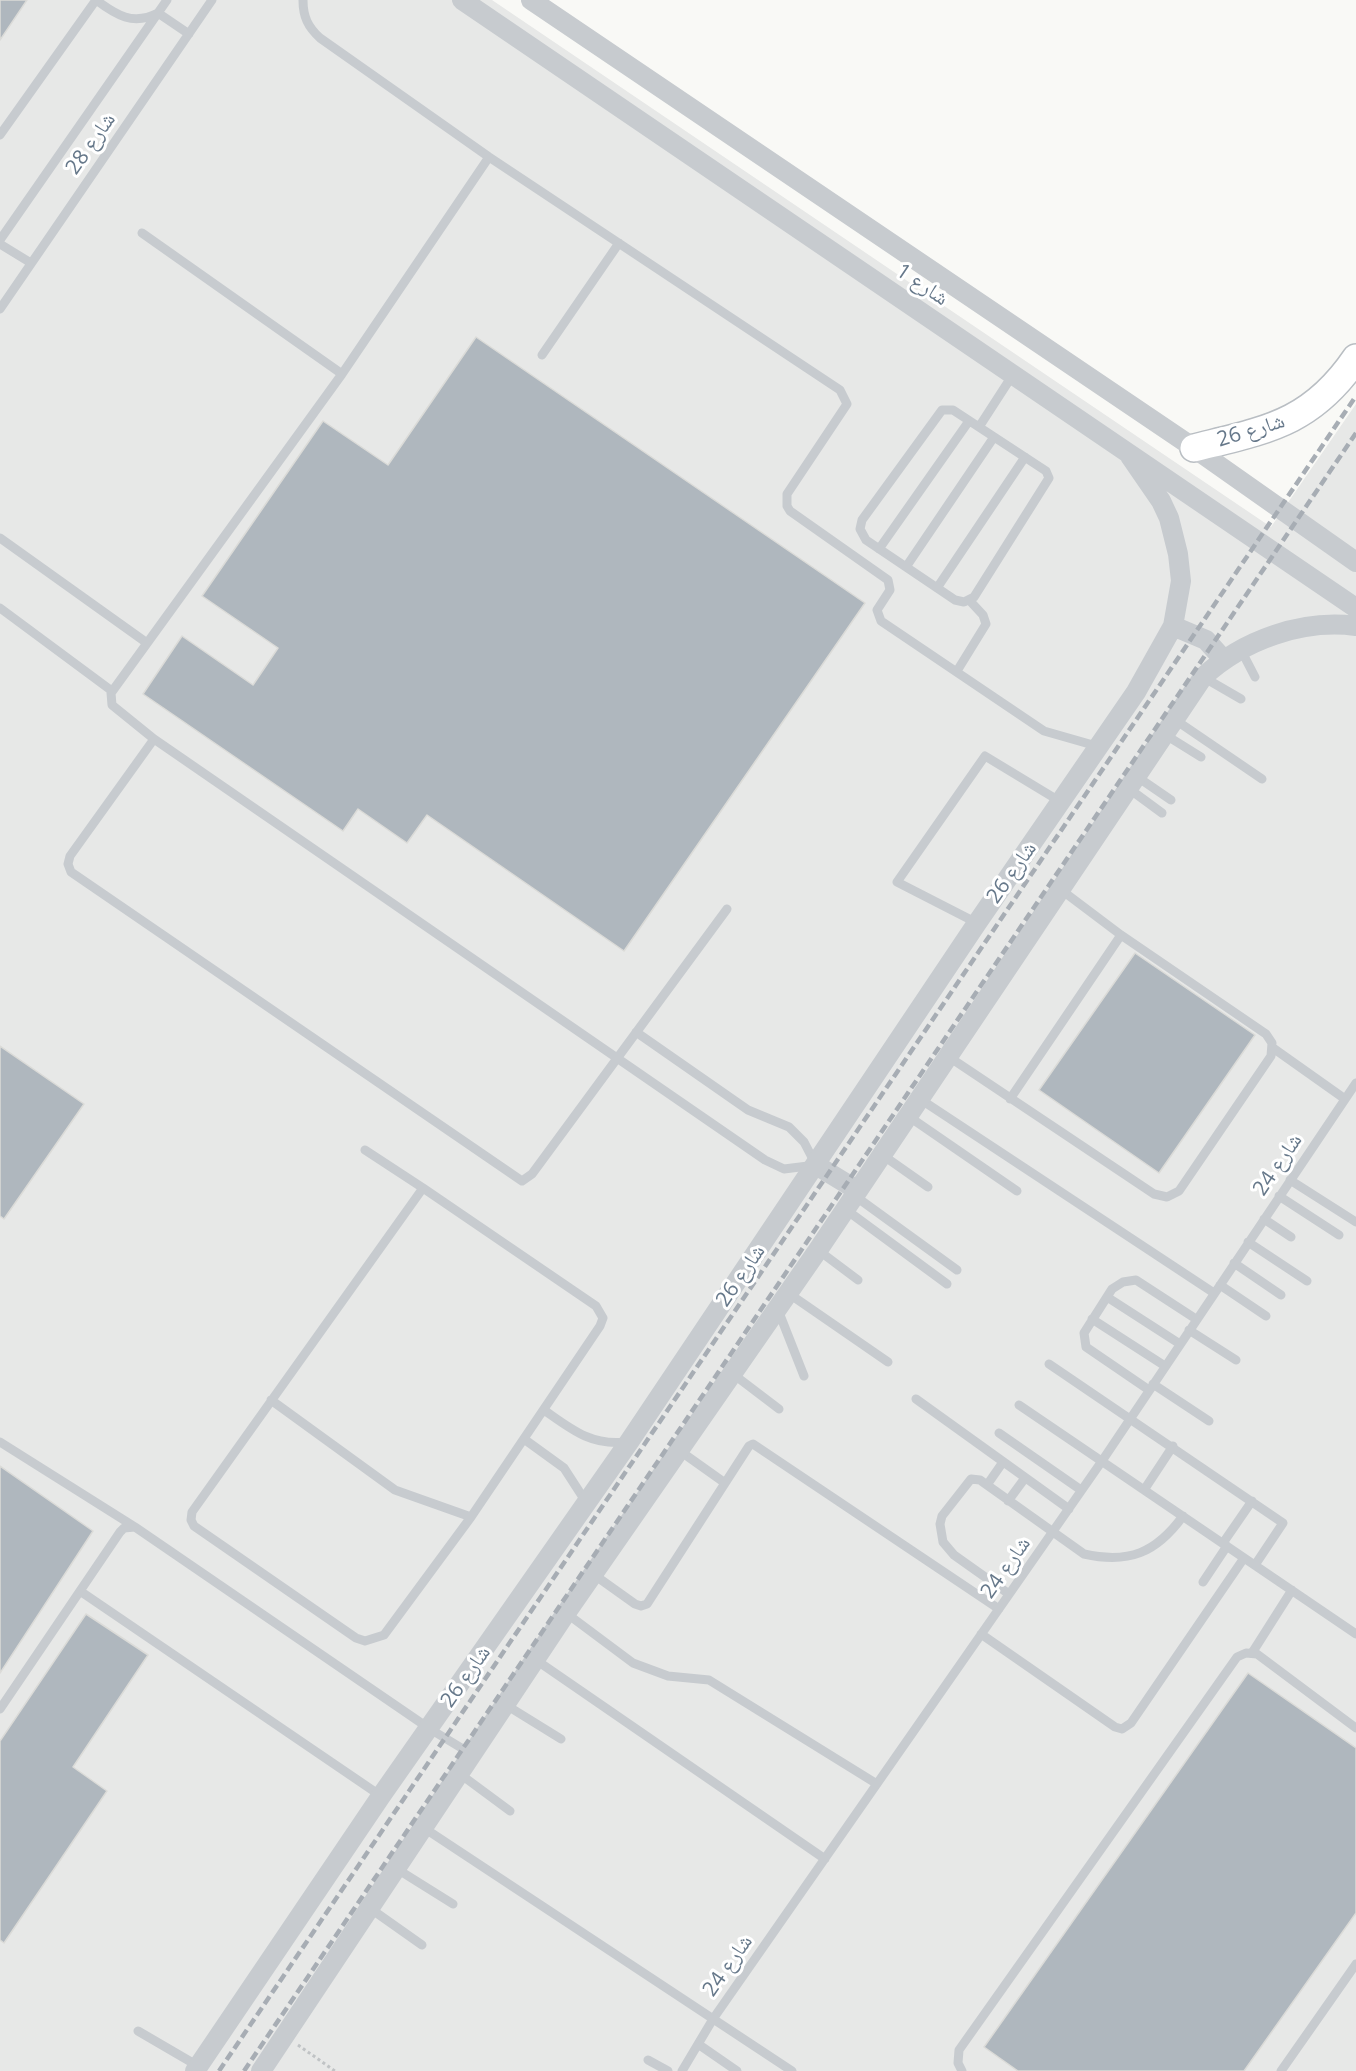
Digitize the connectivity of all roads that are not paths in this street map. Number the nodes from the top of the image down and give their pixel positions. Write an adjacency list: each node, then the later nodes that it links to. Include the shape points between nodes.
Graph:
1 (96, 0): 8 (lane, via 116,15 130,19); 10 (lane)
2 (157, 0): 8 (lane)
3 (167, 0): 8 (lane, شارع 28)
4 (212, 0): 9 (lane, شارع 28)
5 (303, 0): 11 (lane, via 304,15 320,38)
6 (462, 0): 20 (street, شارع 1)
7 (531, 0): 24 (street, شارع 1)
8 (158, 14): 9 (lane); 13 (lane, شارع 28)
9 (189, 34): 15 (lane, شارع 28)
10 (0, 135)
11 (489, 157): 14 (lane); 19 (lane)
12 (142, 233): 19 (lane)
13 (0, 242): 15 (lane)
14 (619, 243): 17 (lane); 40 (lane, via 845,396 844,410 787,494 786,506 886,577 890,590 877,610 879,619)
15 (31, 262): 16 (lane, شارع 28)
16 (0, 308)
17 (542, 356)
18 (1356, 358): 24 (main road, شارع 26, via 1327,393 1292,420)
19 (342, 374): 37 (lane)
20 (1012, 376): 22 (lane); 25 (street, شارع 1)
21 (969, 421): 22 (lane); 28 (lane); 28 (lane, via 950,409 938,413 862,520 862,535)
22 (979, 427): 23 (lane)
23 (994, 437): 26 (lane); 30 (lane)
24 (1194, 448): 29 (street, شارع 1)
25 (1130, 456): 34 (street, شارع 1); 35 (street, شارع 26, via 1161,501 1179,554 1181,581)
26 (1025, 457): 31 (lane); 32 (lane, via 1046,471 1048,482)
27 (0, 538): 37 (lane)
28 (879, 549): 30 (lane)
29 (1356, 562)
30 (906, 567): 31 (lane)
31 (937, 588): 32 (lane, via 959,602)
32 (970, 601): 40 (lane, via 984,615 986,624)
33 (0, 608): 43 (lane)
34 (1356, 608)
35 (1173, 626): 39 (street, via 1206,640); 47 (street, شارع 26)
36 (1356, 627): 38 (street, via 1305,628 1272,636)
37 (147, 643): 43 (lane)
38 (1241, 650): 39 (street); 42 (lane)
39 (1222, 659): 41 (street)
40 (957, 671): 47 (lane, via 1044,731)
41 (1203, 677): 44 (lane); 45 (street)
42 (1256, 677)
43 (112, 691): 46 (lane, via 112,705)
44 (1241, 699)
45 (1169, 726): 48 (lane); 49 (lane); 50 (street)
46 (154, 739): 61 (lane); 61 (lane, via 70,856 69,868 74,874 516,1180 528,1179)
47 (1100, 747): 52 (street, شارع 26)
48 (1201, 756)
49 (1262, 779)
50 (1131, 781): 51 (lane); 53 (lane); 54 (street)
51 (1171, 800)
52 (1061, 802): 56 (street, شارع 26); 56 (lane, via 985,756 897,882)
53 (1162, 813)
54 (1060, 889): 57 (lane); 60 (street)
55 (727, 909): 58 (lane)
56 (976, 923): 69 (street, شارع 26)
57 (1121, 935): 59 (lane, via 1266,1034); 64 (lane)
58 (636, 1032): 61 (lane); 69 (lane, via 748,1110 789,1127 804,1142)
59 (1273, 1048): 64 (lane, via 1179,1191 1167,1197 1154,1194); 65 (lane)
60 (949, 1057): 63 (street); 64 (lane)
61 (616, 1059): 69 (lane, via 774,1166)
62 (1356, 1083): 65 (lane, شارع 24)
63 (920, 1099): 66 (street); 87 (lane)
64 (1010, 1099)
65 (1345, 1099): 70 (lane, شارع 24)
66 (908, 1116): 68 (street); 73 (lane)
67 (365, 1150): 72 (lane)
68 (881, 1154): 71 (lane); 75 (street)
69 (816, 1166): 75 (street); 113 (street, شارع 26)
70 (1290, 1180): 74 (lane, شارع 24); 77 (lane)
71 (928, 1187)
72 (423, 1188): 104 (lane); 107 (lane, via 601,1312 600,1326)
73 (1017, 1191)
74 (1279, 1196): 76 (lane, شارع 24); 78 (lane)
75 (852, 1198): 81 (street); 83 (lane); 86 (lane)
76 (1264, 1219): 79 (lane); 80 (lane, شارع 24)
77 (1356, 1222)
78 (1339, 1235)
79 (1291, 1237)
80 (1248, 1242): 82 (lane, شارع 24); 85 (lane)
81 (818, 1250): 84 (lane); 90 (street)
82 (1234, 1263): 87 (lane, شارع 24); 88 (lane)
83 (957, 1270)
84 (858, 1280)
85 (1307, 1281)
86 (947, 1284)
87 (1217, 1289): 91 (lane); 93 (lane, شارع 24)
88 (1281, 1295)
89 (1107, 1297): 92 (lane); 93 (lane, via 1117,1285 1136,1280); 95 (lane)
90 (783, 1300): 97 (lane); 100 (street); 101 (lane)
91 (1266, 1316)
92 (1092, 1319): 99 (lane); 102 (lane, via 1084,1333 1086,1347)
93 (1196, 1319): 94 (lane, شارع 24)
94 (1189, 1330): 95 (lane, شارع 24); 96 (lane)
95 (1180, 1344): 99 (lane, شارع 24)
96 (1236, 1360)
97 (888, 1362)
98 (1049, 1364): 108 (lane)
99 (1165, 1366): 102 (lane, شارع 24)
100 (733, 1374): 106 (lane); 115 (street)
101 (804, 1376)
102 (1151, 1387): 108 (lane, شارع 24); 109 (lane)
103 (916, 1399): 117 (lane)
104 (271, 1400): 128 (lane, via 395,1490); 128 (lane, via 192,1512 191,1520 194,1526 356,1638 365,1641 384,1635)
105 (1019, 1405): 116 (lane)
106 (779, 1408)
107 (544, 1410): 111 (lane); 113 (lane, via 590,1440)
108 (1131, 1417): 114 (lane); 116 (lane, شارع 24)
109 (1209, 1421)
110 (999, 1433): 121 (lane)
111 (524, 1439): 125 (lane, via 564,1467); 128 (lane)
112 (0, 1442): 129 (lane)
113 (629, 1442): 125 (street, شارع 26)
114 (1173, 1446): 122 (lane); 124 (lane)
115 (680, 1451): 119 (lane); 134 (street)
116 (1102, 1461): 121 (lane, شارع 24); 122 (lane)
117 (1004, 1462): 118 (lane); 120 (lane)
118 (1025, 1478): 123 (lane); 126 (lane)
119 (725, 1483): 134 (lane, via 647,1604 635,1604); 139 (lane, via 749,1446 758,1445)
120 (987, 1485): 123 (lane); 138 (lane, via 977,1479 969,1481 942,1516 940,1533 954,1556)
121 (1081, 1490): 126 (lane, شارع 24)
122 (1144, 1490): 127 (lane)
123 (1008, 1501): 130 (lane)
124 (1252, 1501): 131 (lane); 133 (lane, via 1283,1523)
125 (587, 1502): 148 (street, شارع 26)
126 (1069, 1509): 130 (lane, شارع 24)
127 (1183, 1516): 130 (lane, via 1157,1545 1121,1557 1084,1554); 131 (lane)
128 (471, 1517)
129 (135, 1527): 137 (lane, via 124,1527); 148 (lane)
130 (1052, 1533): 138 (lane, شارع 24)
131 (1225, 1545): 132 (lane); 135 (lane)
132 (1244, 1558): 133 (lane); 141 (lane, via 1131,1723 1122,1729)
133 (1255, 1565): 136 (lane)
134 (593, 1574): 140 (street)
135 (1203, 1582)
136 (1292, 1590): 142 (lane); 143 (lane)
137 (80, 1591): 146 (lane); 153 (lane)
138 (1009, 1594): 139 (lane, شارع 24)
139 (999, 1609): 141 (lane, شارع 24)
140 (566, 1614): 144 (street); 152 (lane, via 633,1663 668,1676 709,1680)
141 (981, 1634): 152 (lane, شارع 24)
142 (1356, 1634)
143 (1252, 1653): 147 (lane); 172 (lane, via 1241,1654 1234,1661 966,2040 958,2057)
144 (536, 1660): 145 (street); 156 (lane)
145 (506, 1705): 149 (lane); 150 (street)
146 (0, 1708)
147 (1356, 1728)
148 (430, 1729): 150 (lane); 153 (street, شارع 26)
149 (561, 1739)
150 (473, 1755): 151 (street)
151 (460, 1774): 154 (lane); 155 (street)
152 (877, 1784): 156 (lane, شارع 24)
153 (381, 1796): 166 (street, شارع 26)
154 (510, 1810)
155 (424, 1828): 157 (street); 162 (lane)
156 (825, 1859): 162 (lane, شارع 24)
157 (397, 1869): 158 (lane); 159 (street)
158 (453, 1904)
159 (371, 1909): 160 (lane); 167 (street)
160 (422, 1945)
161 (1356, 1964): 173 (lane)
162 (714, 2019): 164 (lane, شارع 24); 171 (lane)
163 (138, 2031): 166 (lane)
164 (698, 2044): 169 (lane, شارع 24); 170 (lane)
165 (648, 2060): 168 (lane)
166 (196, 2068)
167 (261, 2071)
168 (668, 2071)
169 (682, 2071)
170 (737, 2071)
171 (792, 2071)
172 (962, 2071)
173 (1281, 2071)

